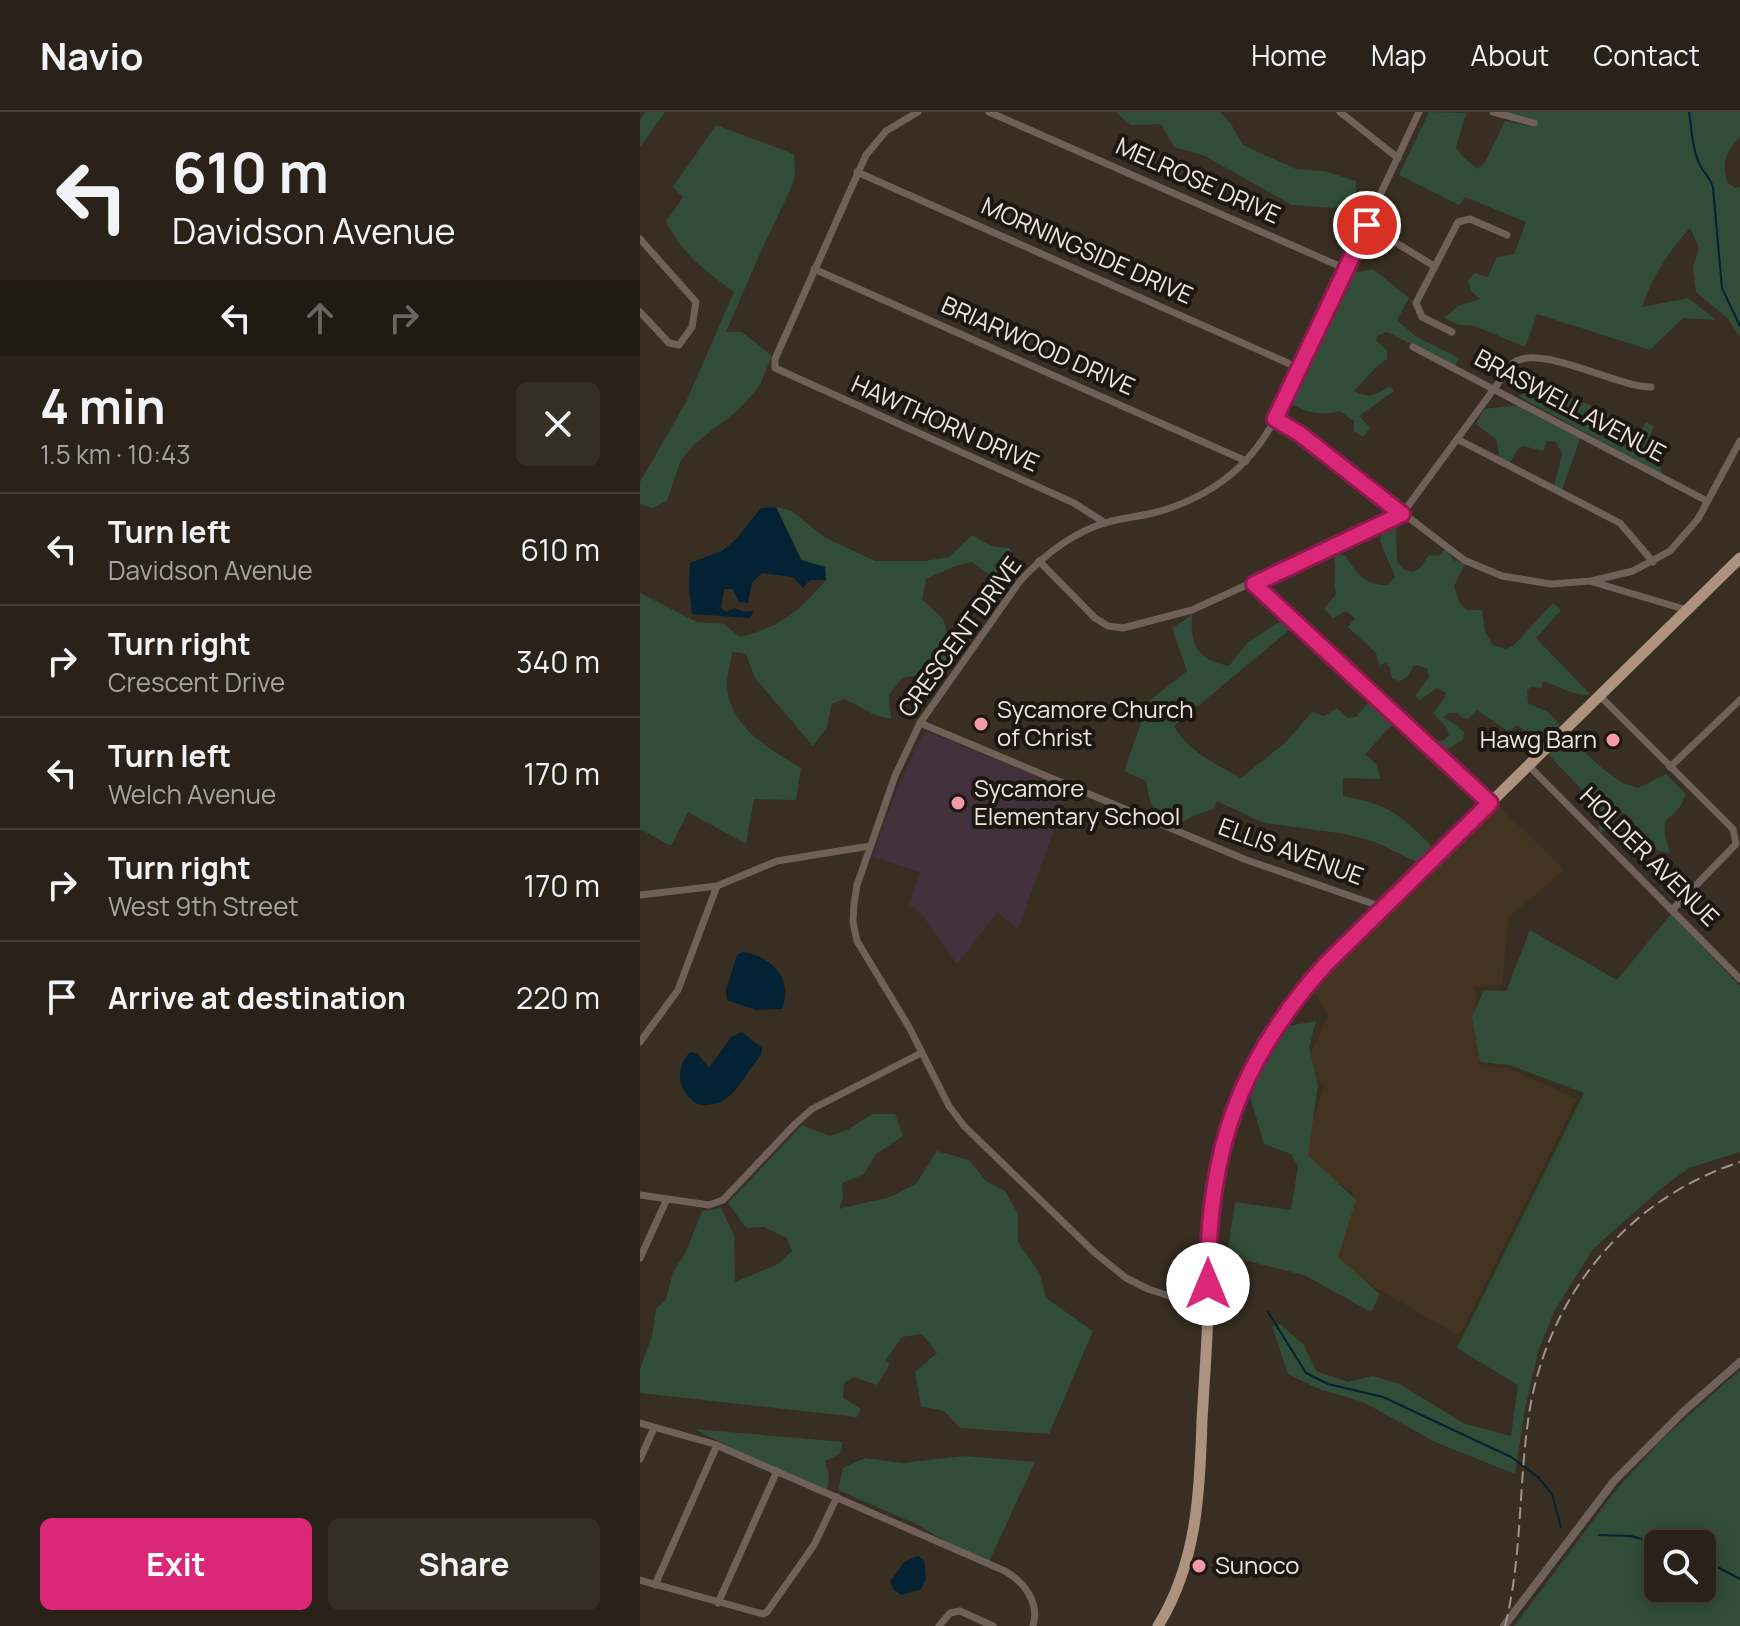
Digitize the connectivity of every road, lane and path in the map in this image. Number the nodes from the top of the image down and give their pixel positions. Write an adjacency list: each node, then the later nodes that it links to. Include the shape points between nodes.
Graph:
1 (918, 112): 8 (street, via 876,140)
2 (989, 112): 14 (street, MELROSE DRIVE)
3 (1340, 112): 7 (street)
4 (1419, 112): 7 (street)
5 (1493, 112): 6 (street)
6 (1534, 123)
7 (1398, 158): 9 (street)
8 (857, 172): 13 (street); 18 (street, MORNINGSIDE DRIVE)
9 (1367, 225): 12 (street); 14 (street)
10 (1507, 235): 12 (street, via 1470,219 1458,222)
11 (640, 239): 15 (street, via 696,302 692,327 679,345 669,343)
12 (1434, 266): 16 (street, via 1416,303 1422,317)
13 (814, 269): 24 (street, BRIARWOOD DRIVE); 27 (street, HAWTHORN DRIVE, via 775,368 1074,503)
14 (1346, 269): 18 (street)
15 (640, 312)
16 (1452, 332)
17 (1413, 347): 20 (street, BRASWELL AVENUE)
18 (1299, 368): 21 (street)
19 (1651, 387): 20 (street, via 1635,387 1532,356 1513,363)
20 (1495, 389): 22 (street); 25 (street, BRASWELL AVENUE)
21 (1275, 419): 24 (street); 26 (street)
22 (1457, 439): 26 (street); 30 (street, via 1620,523)
23 (1740, 441): 25 (street)
24 (1246, 461): 27 (street, via 1184,504)
25 (1707, 501): 30 (street, via 1683,539)
26 (1402, 514): 31 (street, via 1464,560 1502,576 1551,584); 32 (street, CRESCENT DRIVE)
27 (1105, 523): 29 (street)
28 (1740, 558): 33 (main road)
29 (1039, 561): 32 (street, CRESCENT DRIVE, via 1095,618 1123,628 1192,610); 36 (street, CRESCENT DRIVE)
30 (1653, 562): 31 (street)
31 (1591, 581): 33 (street)
32 (1254, 584): 39 (street)
33 (1687, 610): 34 (main road)
34 (1600, 696): 37 (main road); 38 (street)
35 (1740, 700): 38 (street)
36 (920, 723): 40 (street, CRESCENT DRIVE); 43 (street, ELLIS AVENUE, via 1244,859)
37 (1528, 765): 39 (main road); 44 (street, HOLDER AVENUE)
38 (1670, 767): 44 (street, via 1733,829 1736,844)
39 (1490, 803): 43 (main road)
40 (870, 846): 41 (street, via 777,861); 47 (street, CRESCENT DRIVE, via 854,904 857,941)
41 (717, 886): 42 (street); 46 (street, via 678,990)
42 (640, 895)
43 (1382, 907): 51 (main road, via 1302,990 1265,1044 1233,1112 1212,1191)
44 (1673, 909): 45 (street, HOLDER AVENUE)
45 (1740, 979)
46 (640, 1042)
47 (921, 1053): 49 (street, via 812,1109 723,1200 709,1205); 51 (street, CRESCENT DRIVE, via 964,1126 1094,1252 1148,1289)
48 (640, 1195): 49 (street)
49 (667, 1199): 50 (street)
50 (640, 1258)
51 (1209, 1309): 62 (main road, via 1199,1503 1182,1578)
52 (1740, 1362): 66 (street, via 1614,1481)
53 (640, 1423): 54 (street)
54 (654, 1428): 55 (street); 56 (street)
55 (717, 1445): 57 (street); 60 (street)
56 (640, 1459)
57 (777, 1471): 58 (street); 61 (street)
58 (837, 1497): 61 (street, via 814,1545 767,1612 759,1615); 65 (street, via 1018,1578 1034,1608)
59 (640, 1580): 60 (street)
60 (655, 1585): 61 (street)
61 (718, 1603)
62 (1162, 1625)
63 (939, 1626): 64 (street, via 950,1613 960,1611)
64 (993, 1626)
65 (1033, 1626)
66 (1504, 1626)

